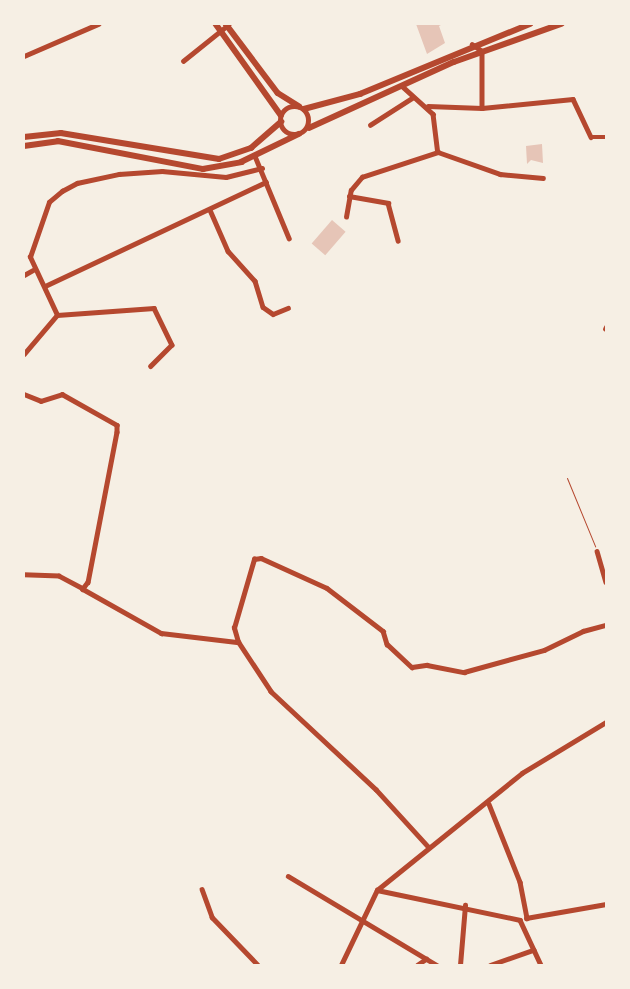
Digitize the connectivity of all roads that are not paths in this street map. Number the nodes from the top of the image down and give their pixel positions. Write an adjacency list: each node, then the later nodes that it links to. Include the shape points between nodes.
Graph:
1 (98, 24): 9 (street)
2 (216, 24): 6 (main road)
3 (227, 24): 6 (street); 14 (main road, via 278,93)
4 (530, 24): 7 (main road)
5 (561, 24): 8 (main road)
6 (222, 30): 10 (street); 16 (main road)
7 (472, 44): 8 (street); 14 (main road, via 360,94)
8 (482, 51): 11 (main road); 15 (street)
9 (24, 56)
10 (183, 61)
11 (402, 86): 12 (street); 19 (main road)
12 (412, 98): 13 (street); 18 (street)
13 (428, 106): 15 (street); 24 (street)
14 (302, 108): 16 (main road); 19 (main road)
15 (482, 108): 22 (street, via 573,99 591,137)
16 (281, 115): 17 (main road)
17 (281, 122): 20 (main road, via 288,133); 21 (main road, via 251,148 219,159 61,133)
18 (370, 125)
19 (309, 128): 20 (main road)
20 (299, 134): 25 (main road)
21 (24, 137)
22 (606, 137)
23 (24, 146): 25 (main road, via 58,141 203,168)
24 (438, 152): 27 (street, via 500,174); 29 (street, via 362,177)
25 (255, 156): 26 (street)
26 (262, 168): 28 (street); 34 (street, via 219,177 136,172 77,183 49,202 31,244)
27 (543, 178)
28 (266, 182): 30 (street); 32 (street)
29 (349, 196): 31 (street); 33 (street, via 388,203)
30 (210, 210): 36 (street); 37 (street, via 228,251 254,281 263,307 273,314)
31 (346, 216)
32 (289, 238)
33 (398, 241)
34 (33, 270): 35 (street); 36 (street)
35 (24, 276)
36 (44, 286): 38 (street)
37 (288, 308)
38 (57, 315): 39 (street); 40 (street, via 154,308 172,346)
39 (24, 354)
40 (151, 366)
41 (24, 394): 45 (street, via 41,401 62,394 117,425 88,582)
42 (598, 551): 44 (street)
43 (24, 575): 45 (street, via 59,576)
44 (606, 582)
45 (83, 589): 47 (street, via 161,632)
46 (606, 626): 47 (street, via 583,631 544,650 464,672 427,664 412,667 387,644 383,631 353,606 328,588 261,558 254,559 246,583 234,628)
47 (238, 642): 50 (street, via 271,692 376,790)
48 (606, 722): 49 (street, via 546,756)
49 (489, 804): 50 (street); 56 (street, via 520,882)
50 (428, 847): 53 (street)
51 (288, 876): 57 (street)
52 (202, 889): 61 (street, via 204,903 212,917)
53 (377, 890): 55 (street); 57 (street)
54 (606, 904): 56 (street)
55 (465, 905): 58 (street); 65 (street)
56 (527, 918): 58 (street)
57 (361, 920): 60 (street); 62 (street)
58 (520, 920): 59 (street)
59 (532, 950): 66 (street); 67 (street)
60 (426, 959): 63 (street); 64 (street)
61 (258, 965)
62 (341, 965)
63 (416, 965)
64 (437, 965)
65 (460, 965)
66 (490, 965)
67 (541, 965)

